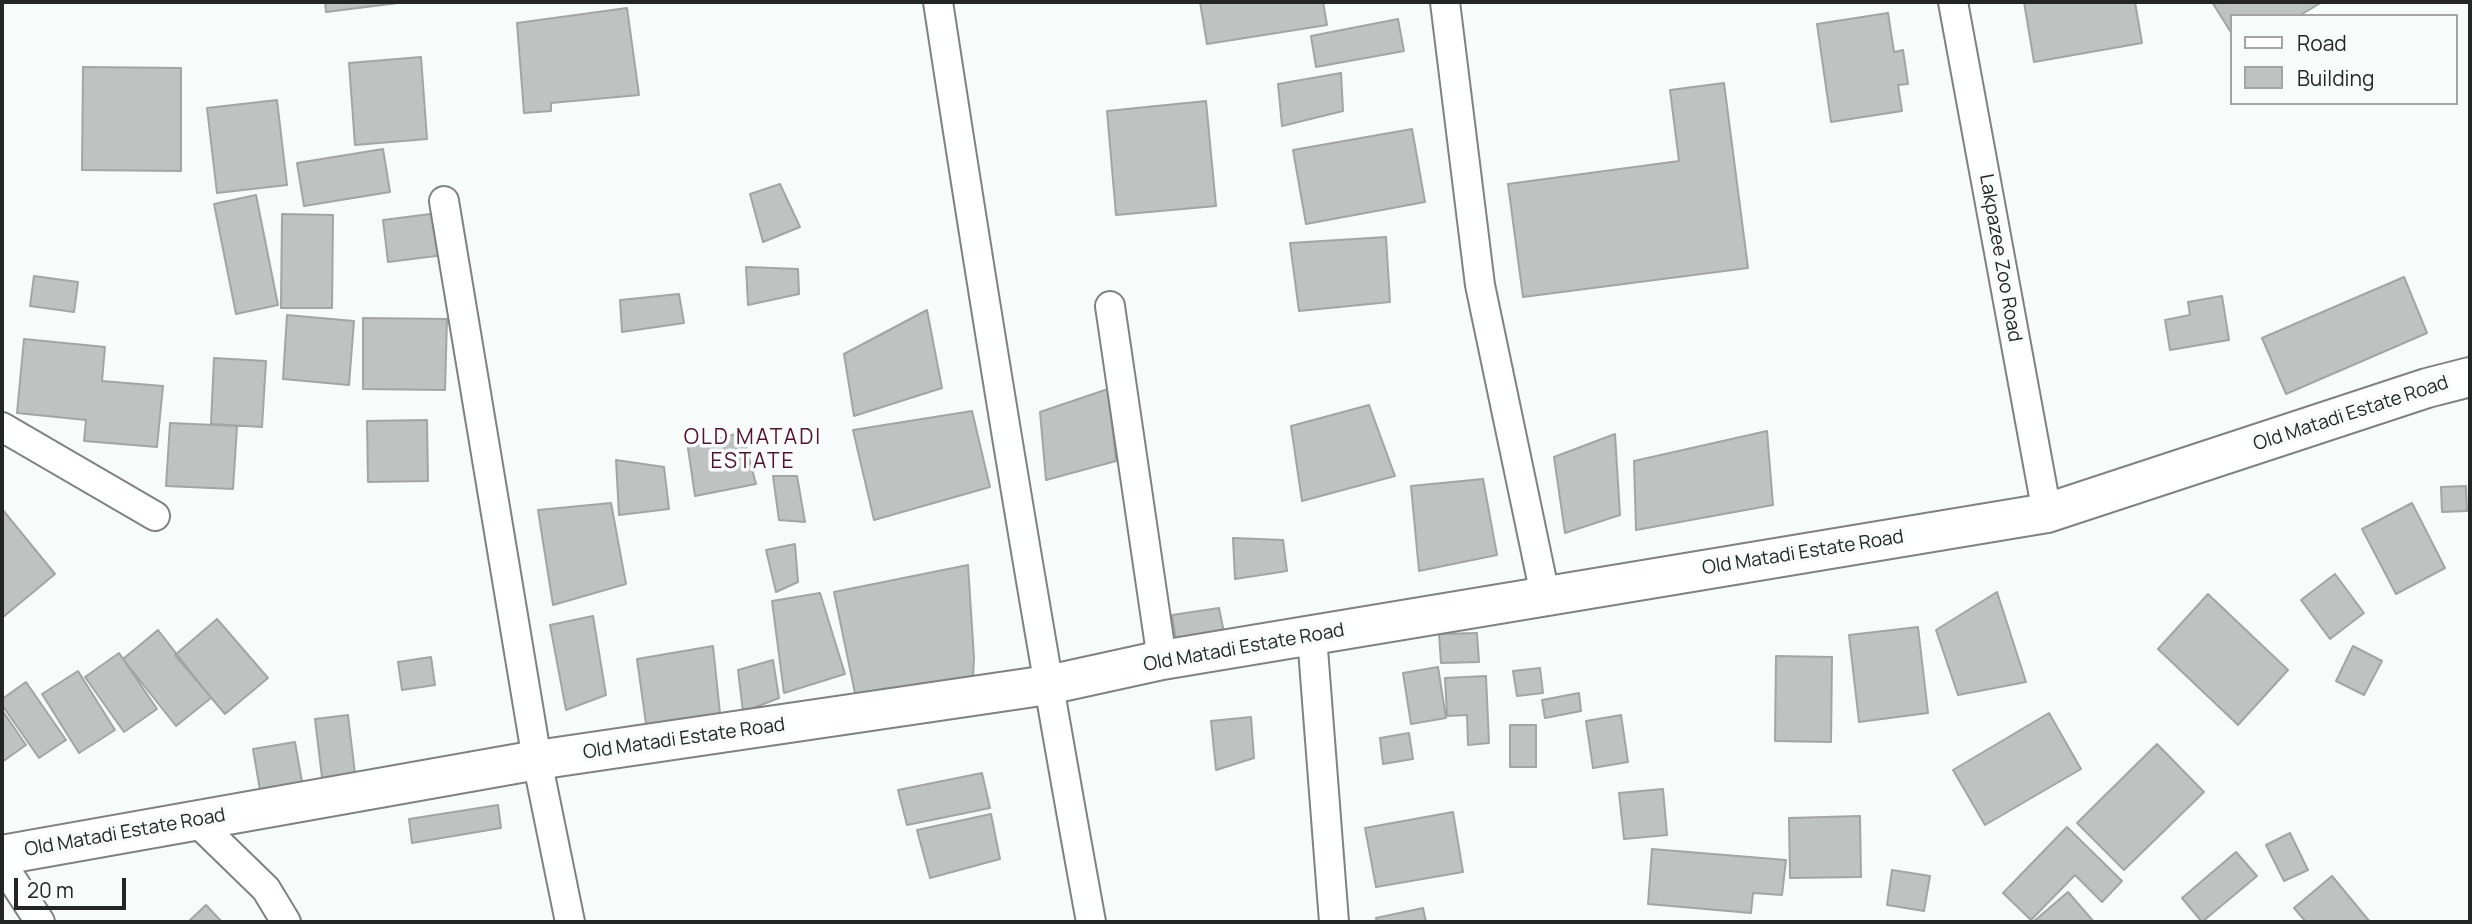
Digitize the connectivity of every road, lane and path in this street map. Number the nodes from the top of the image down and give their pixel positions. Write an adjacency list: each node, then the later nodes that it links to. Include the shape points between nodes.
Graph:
1 (937, 2): 13 (street)
2 (1445, 2): 10 (street, via 1480,285)
3 (1954, 2): 8 (street, Lakpazee Zoo Road)
4 (444, 201): 14 (street)
5 (1110, 306): 12 (street)
6 (2470, 377): 8 (street, Old Matadi Estate Road)
7 (2, 427): 9 (street)
8 (2047, 513): 10 (street, Old Matadi Estate Road)
9 (155, 516)
10 (1545, 595): 11 (street, Old Matadi Estate Road)
11 (1312, 636): 12 (street, Old Matadi Estate Road); 22 (street)
12 (1162, 660): 13 (street, Old Matadi Estate Road)
13 (1048, 685): 14 (street, Old Matadi Estate Road); 21 (street)
14 (537, 760): 15 (street, Old Matadi Estate Road); 20 (street)
15 (195, 820): 16 (street, Old Matadi Estate Road); 19 (street, via 267,889)
16 (2, 855)
17 (2, 864): 18 (street)
18 (40, 922)
19 (286, 922)
20 (570, 922)
21 (1091, 922)
22 (1334, 922)

